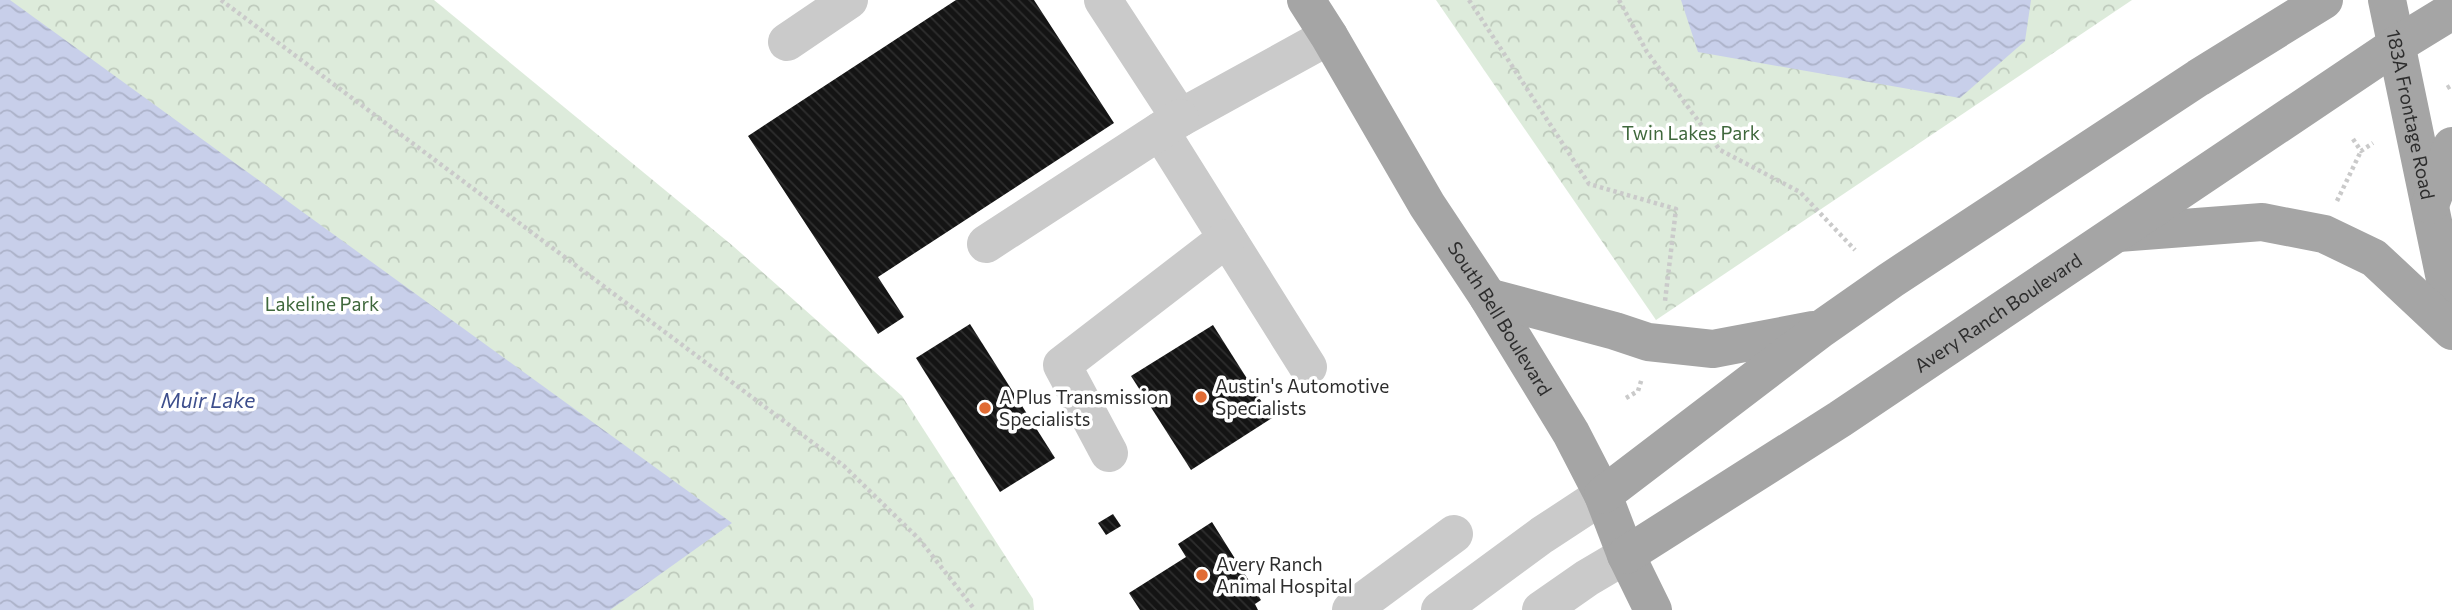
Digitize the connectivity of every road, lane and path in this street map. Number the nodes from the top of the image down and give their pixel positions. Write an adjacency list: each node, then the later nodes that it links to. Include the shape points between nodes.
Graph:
1 (221, 0): 36 (path, via 844,466 919,539)
2 (1103, 0): 13 (street)
3 (1306, 0): 10 (main road, South Bell Boulevard)
4 (1469, 0): 25 (path, via 1589,184 1676,208)
5 (1619, 0): 23 (path, via 1647,52 1720,150 1800,192)
6 (2324, 0): 27 (main road, via 2198,78)
7 (2387, 0): 12 (main road, 183A Frontage Road)
8 (838, 3): 11 (street)
9 (2452, 11): 12 (main road, Avery Ranch Boulevard)
10 (1329, 36): 13 (street); 24 (main road, South Bell Boulevard, via 1427,205)
11 (787, 42)
12 (2398, 44): 18 (main road, 183A Frontage Road); 20 (main road, Avery Ranch Boulevard)
13 (1170, 124): 21 (street); 22 (street)
14 (2353, 139): 17 (path)
15 (2373, 143): 17 (path)
16 (2452, 146): 18 (main road)
17 (2361, 151): 19 (path)
18 (2430, 205): 26 (main road, 183A Frontage Road)
19 (2335, 206)
20 (2116, 234): 28 (main road, via 2262,222 2324,234 2374,258); 35 (main road, Avery Ranch Boulevard, via 1840,419)
21 (1227, 238): 29 (street); 32 (street, via 1062,365)
22 (986, 244)
23 (1855, 250)
24 (1488, 297): 27 (main road, via 1648,342 1713,349); 33 (main road, South Bell Boulevard, via 1571,433)
25 (1665, 302)
26 (2452, 313)
27 (1821, 329): 33 (main road)
28 (2452, 331)
29 (1308, 367)
30 (1642, 378): 31 (path, via 1638,391)
31 (1626, 398)
32 (1109, 453)
33 (1602, 495): 35 (main road, South Bell Boulevard); 38 (street)
34 (1454, 534): 37 (street)
35 (1626, 555): 39 (street, Avery Ranch Boulevard); 40 (main road, South Bell Boulevard)
36 (975, 610)
37 (1351, 610)
38 (1440, 610)
39 (1541, 610)
40 (1653, 610)

